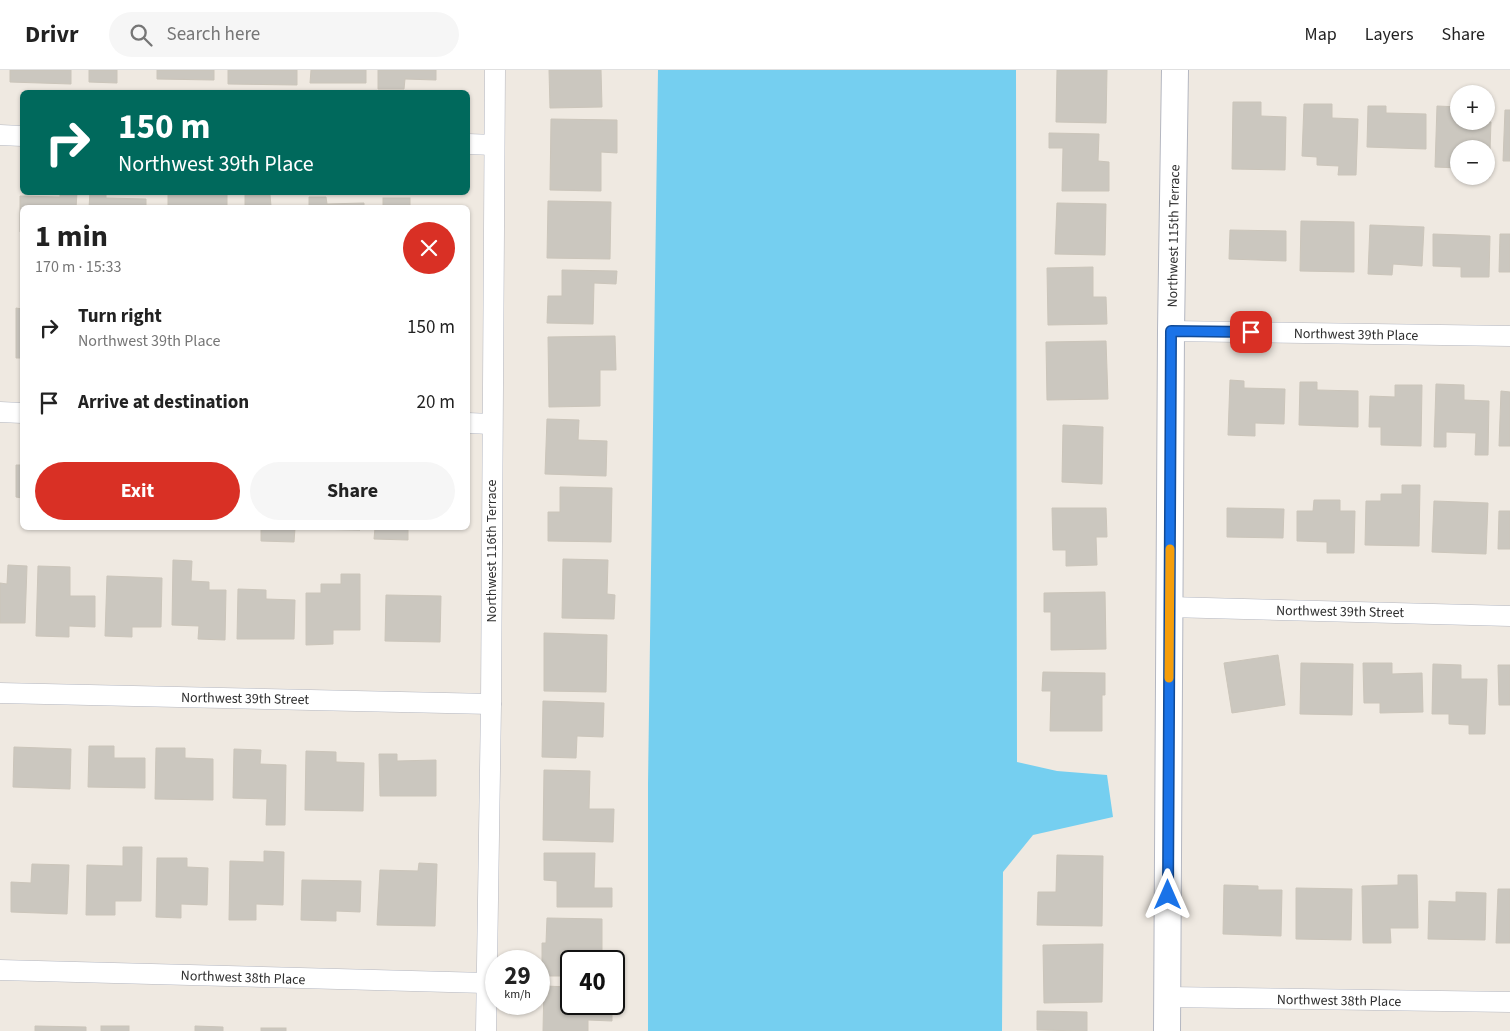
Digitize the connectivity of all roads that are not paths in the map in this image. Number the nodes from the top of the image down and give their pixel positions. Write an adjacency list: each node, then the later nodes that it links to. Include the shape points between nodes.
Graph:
1 (495, 70): 6 (street, Northwest 116th Terrace)
2 (1176, 70): 7 (street, Northwest 115th Terrace)
3 (0, 135): 4 (street)
4 (20, 136)
5 (470, 144): 6 (street)
6 (494, 145): 12 (street, Northwest 116th Terrace)
7 (1171, 331): 8 (street, Northwest 39th Place); 13 (street, Northwest 115th Terrace)
8 (1510, 336)
9 (0, 412): 10 (street)
10 (20, 413)
11 (470, 423): 12 (street)
12 (492, 424): 16 (street, Northwest 116th Terrace)
13 (1169, 607): 14 (street, Northwest 39th Street); 20 (street, Northwest 115th Terrace)
14 (1510, 616)
15 (0, 693): 16 (street, Northwest 39th Street)
16 (491, 704): 17 (street, Northwest 116th Terrace)
17 (487, 950)
18 (0, 970): 19 (street, Northwest 38th Place)
19 (485, 984)
20 (1167, 997): 21 (street, Northwest 38th Place); 24 (street, Northwest 115th Terrace)
21 (1510, 1002)
22 (486, 1015): 23 (street, Northwest 116th Terrace)
23 (486, 1031)
24 (1167, 1031)

